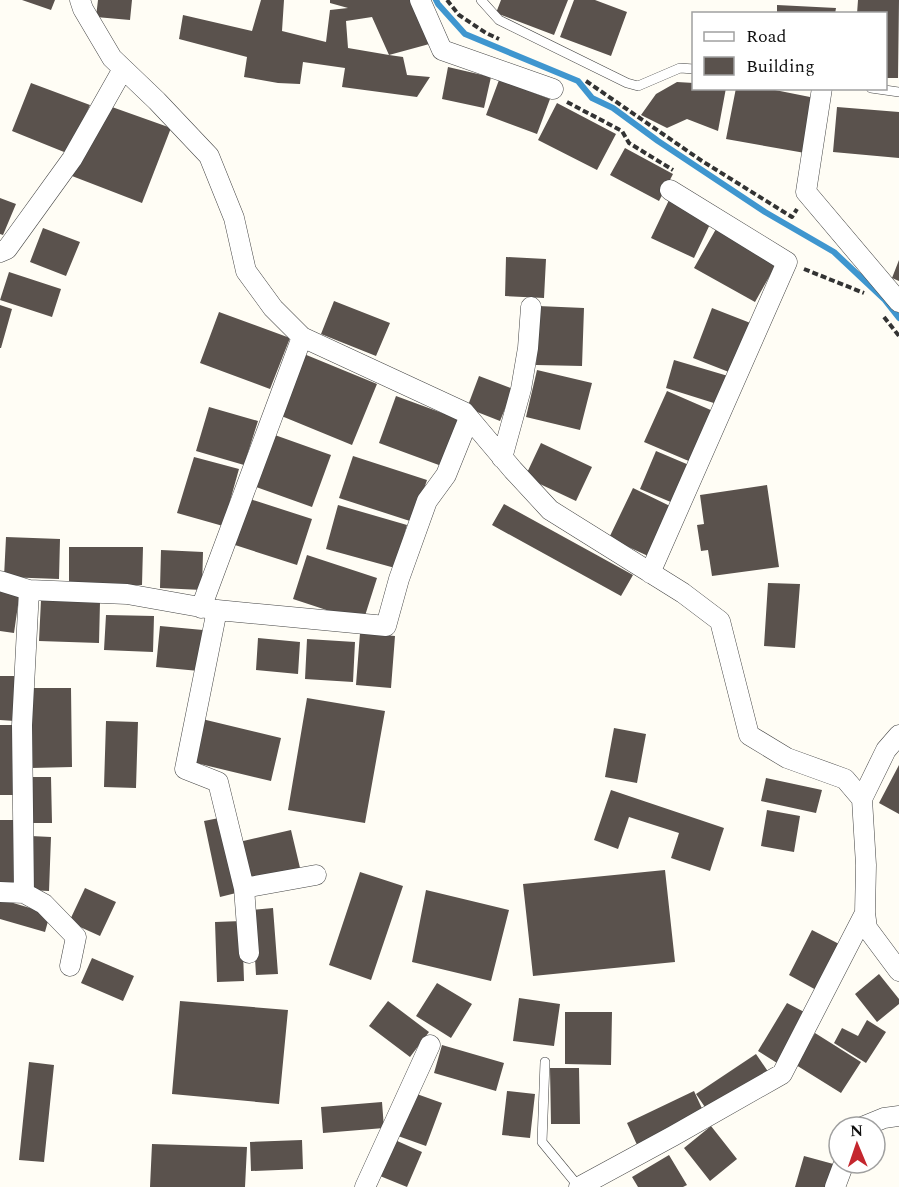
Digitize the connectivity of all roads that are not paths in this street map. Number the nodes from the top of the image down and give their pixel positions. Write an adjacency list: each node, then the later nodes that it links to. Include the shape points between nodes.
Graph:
1 (420, 0): 6 (street, via 442,50)
2 (481, 0): 5 (lane, via 500,21 627,83 638,86 680,68)
3 (83, 3): 4 (street, via 112,58)
4 (123, 69): 9 (street, via 72,159 7,249); 12 (street, via 209,156 234,219 246,270 273,308)
5 (692, 69)
6 (553, 89)
7 (822, 90): 10 (street, via 806,192)
8 (670, 190): 15 (street, via 787,262)
9 (0, 252)
10 (899, 302)
11 (531, 308): 14 (street, via 521,389)
12 (302, 337): 13 (street, via 464,412); 18 (street)
13 (469, 418): 14 (street); 18 (street, via 446,475 427,501 386,626)
14 (502, 458): 15 (street, via 550,510)
15 (650, 573): 20 (street, via 720,621 749,735 787,758 845,778)
16 (0, 581): 17 (street)
17 (28, 590): 18 (street, via 127,594); 24 (street, via 22,725)
18 (209, 609): 22 (street, via 185,769 218,782)
19 (899, 735): 20 (street, via 886,750)
20 (862, 799): 25 (street)
21 (316, 875): 22 (street)
22 (244, 888): 26 (street)
23 (0, 892): 24 (street)
24 (24, 893): 27 (street, via 44,904 76,937)
25 (865, 914): 28 (street, via 867,928); 32 (street, via 782,1074)
26 (249, 953)
27 (70, 966)
28 (899, 971)
29 (430, 1045): 31 (street)
30 (545, 1062): 32 (lane, via 542,1142)
31 (365, 1187)
32 (579, 1187)

